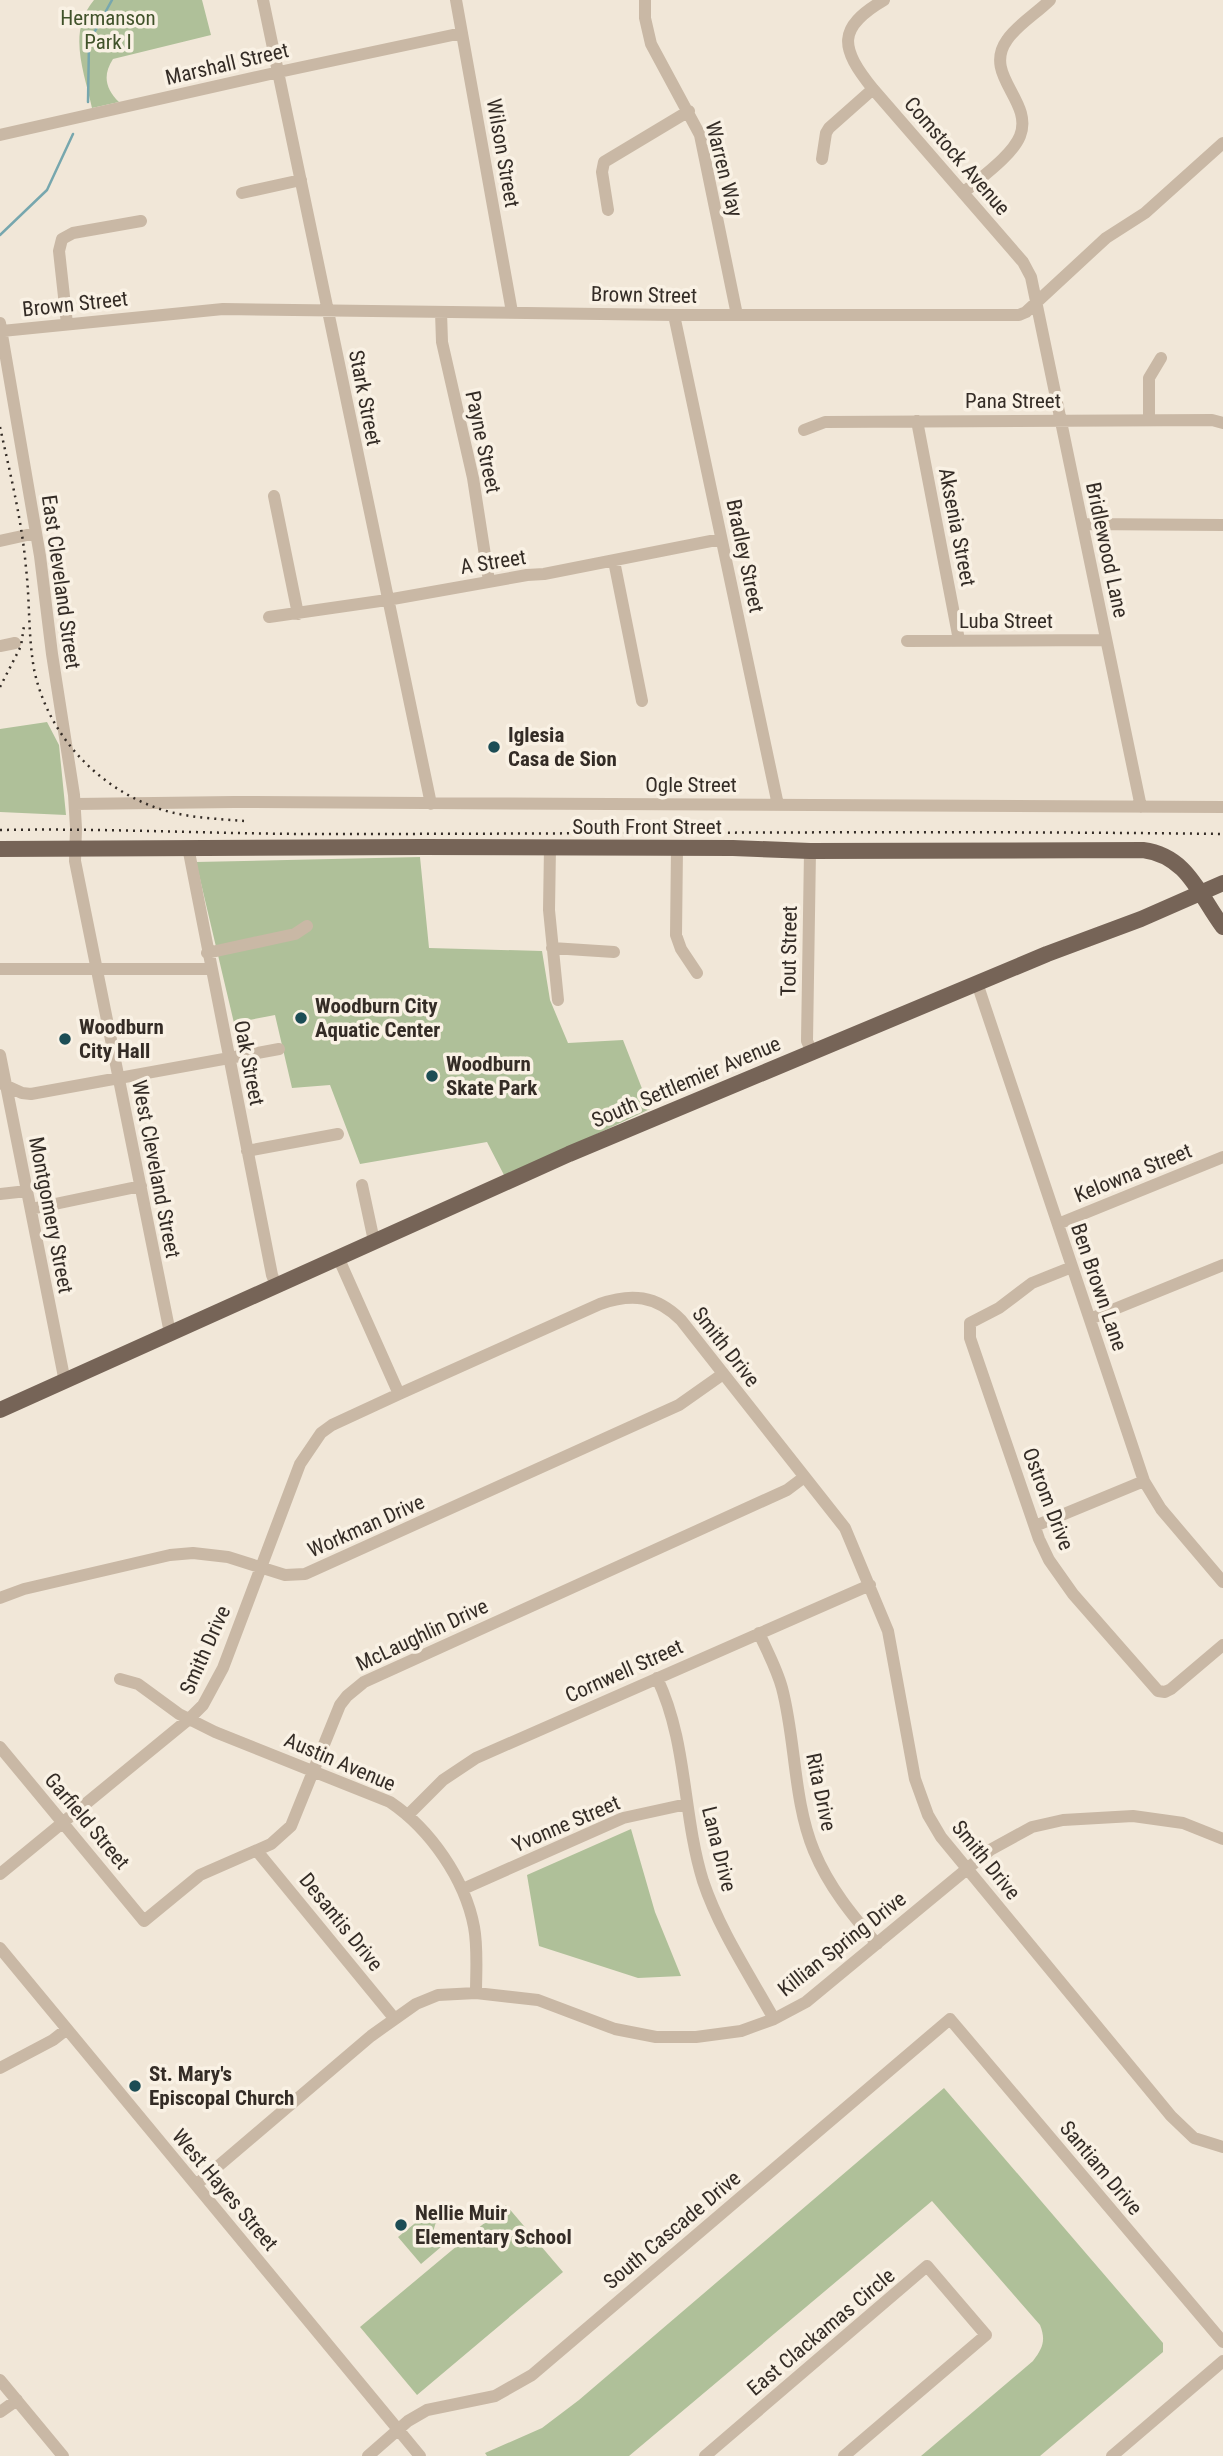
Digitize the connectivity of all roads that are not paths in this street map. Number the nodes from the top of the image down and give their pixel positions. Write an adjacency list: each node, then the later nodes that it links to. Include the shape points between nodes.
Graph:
1 (263, 0): 7 (street, Stark Street)
2 (456, 0): 6 (street, Wilson Street)
3 (645, 0): 9 (street, Warren Way, via 648,35)
4 (884, 0): 8 (street, Comstock Avenue, via 861,15 849,37 851,60)
5 (1050, 0): 15 (street, via 1007,40 1000,60 1002,76 1022,112 1020,135 1013,148)
6 (462, 33): 7 (street, Marshall Street); 21 (street, Wilson Street)
7 (279, 72): 10 (street, Marshall Street); 13 (street, Stark Street)
8 (873, 89): 12 (street, via 829,128); 15 (street, Comstock Avenue)
9 (689, 111): 16 (street, via 604,162); 23 (street, Warren Way, via 700,135)
10 (0, 135)
11 (1220, 152): 18 (street, Brown Street, via 1145,213 1106,238)
12 (822, 159)
13 (301, 180): 14 (street); 19 (street, Stark Street)
14 (242, 193)
15 (963, 194): 18 (street, Comstock Avenue, via 1026,266)
16 (608, 210)
17 (141, 220): 24 (street, via 62,239 59,251)
18 (1037, 301): 23 (street, Brown Street, via 1015,315); 27 (street, Bridlewood Lane)
19 (328, 311): 20 (street, Brown Street); 24 (street, Brown Street, via 212,310); 40 (street, Stark Street)
20 (442, 312): 21 (street, Brown Street); 39 (street, Payne Street, via 442,342 473,478)
21 (512, 313): 22 (street, Brown Street)
22 (674, 315): 23 (street, Brown Street); 36 (street, Bradley Street)
23 (737, 315)
24 (67, 324): 25 (street, Brown Street)
25 (1, 327): 35 (street, East Cleveland Street)
26 (1161, 358): 28 (street, via 1149,378)
27 (1060, 420): 28 (street, Pana Street); 29 (street, Pana Street); 33 (street, Bridlewood Lane)
28 (1149, 420): 30 (street, Pana Street)
29 (917, 421): 31 (street, Pana Street, via 825,422); 43 (street, Aksenia Street)
30 (1223, 423)
31 (804, 430)
32 (274, 496): 41 (street)
33 (1083, 524): 34 (street); 44 (street, Bridlewood Lane)
34 (1223, 525)
35 (37, 533): 37 (street); 49 (street, East Cleveland Street)
36 (722, 539): 38 (street, A Street); 51 (street, Bradley Street)
37 (0, 541)
38 (614, 561): 39 (street, A Street); 48 (street)
39 (489, 581): 40 (street, A Street)
40 (387, 600): 41 (street, A Street); 50 (street, Stark Street)
41 (298, 614): 42 (street, A Street)
42 (269, 617)
43 (959, 640): 44 (street, Luba Street); 45 (street, Luba Street)
44 (1106, 640): 52 (street, Bridlewood Lane)
45 (908, 641)
46 (15, 643): 47 (street)
47 (0, 646)
48 (642, 701)
49 (75, 804): 50 (street, Ogle Street); 56 (street, East Cleveland Street)
50 (431, 804): 51 (street, Ogle Street)
51 (778, 805): 52 (street, Ogle Street)
52 (1141, 807): 53 (street, Ogle Street)
53 (1223, 807)
54 (188, 847): 55 (main road, South Front Street); 56 (main road, South Front Street); 66 (street, Oak Street)
55 (550, 847): 57 (main road, South Front Street); 64 (street)
56 (75, 848): 58 (main road, South Front Street); 68 (street, West Cleveland Street)
57 (677, 848): 59 (main road, South Front Street); 70 (street, via 676,935)
58 (0, 849)
59 (810, 851): 61 (main road, South Front Street, via 1143,850 1180,865); 74 (street, Tout Street, via 807,1041)
60 (1223, 883): 61 (main road, South Settlemier Avenue)
61 (1201, 892): 63 (main road, South Front Street); 71 (main road, South Settlemier Avenue)
62 (307, 926): 66 (street, via 295,934)
63 (1223, 927)
64 (552, 948): 65 (street); 72 (street)
65 (614, 952)
66 (207, 953): 69 (street, Oak Street)
67 (0, 969): 68 (street)
68 (97, 969): 69 (street); 77 (street, West Cleveland Street)
69 (210, 969): 76 (street, Oak Street)
70 (698, 972)
71 (977, 983): 74 (main road, South Settlemier Avenue); 87 (street, Ben Brown Lane)
72 (558, 1000)
73 (279, 1048): 76 (street)
74 (812, 1052): 88 (main road, South Settlemier Avenue)
75 (0, 1055): 78 (street, Montgomery Street)
76 (229, 1056): 77 (street); 80 (street, Oak Street)
77 (119, 1078): 78 (street, via 31,1094); 83 (street, West Cleveland Street)
78 (3, 1084): 84 (street, Montgomery Street)
79 (338, 1134): 80 (street)
80 (247, 1151): 92 (street, Oak Street)
81 (1223, 1157): 87 (street, Kelowna Street)
82 (362, 1185): 88 (street)
83 (141, 1186): 86 (street); 94 (street, West Cleveland Street)
84 (27, 1191): 85 (street); 86 (street, Montgomery Street)
85 (0, 1194)
86 (31, 1209): 96 (street, Montgomery Street)
87 (1058, 1224): 91 (street, Ben Brown Lane)
88 (374, 1241): 89 (main road, South Settlemier Avenue)
89 (338, 1257): 92 (main road, South Settlemier Avenue); 97 (street)
90 (1223, 1265): 93 (street)
91 (1072, 1267): 93 (street, Ben Brown Lane); 101 (street, Ostrom Drive, via 1032,1283 970,1323 971,1338)
92 (276, 1285): 94 (main road, South Settlemier Avenue)
93 (1090, 1319): 100 (street, Ben Brown Lane)
94 (170, 1333): 96 (main road, South Settlemier Avenue)
95 (723, 1374): 97 (street, Smith Drive, via 674,1313 657,1302 629,1296 600,1304); 99 (street, Smith Drive); 102 (street, Workman Drive, via 668,1410 313,1571 293,1576)
96 (65, 1382): 98 (main road, South Settlemier Avenue)
97 (399, 1394): 102 (street, Smith Drive, via 332,1425 315,1439 300,1464)
98 (0, 1410)
99 (803, 1478): 104 (street, Smith Drive, via 845,1528); 112 (street, McLaughlin Drive, via 788,1490 364,1682 340,1705)
100 (1144, 1481): 101 (street); 103 (street, Ben Brown Lane, via 1161,1509)
101 (1035, 1526): 107 (street, Ostrom Drive, via 1049,1560 1073,1594 1153,1687 1165,1692)
102 (260, 1568): 105 (street, Workman Drive, via 216,1555 181,1553); 110 (street, Smith Drive, via 223,1668 203,1705)
103 (1223, 1582)
104 (870, 1585): 106 (street, Cornwell Street); 118 (street, Smith Drive, via 887,1631 923,1803 934,1826)
105 (0, 1598)
106 (759, 1633): 108 (street, Cornwell Street); 122 (street, Rita Drive, via 782,1689 813,1849 842,1903)
107 (1223, 1645)
108 (657, 1678): 113 (street, Lana Drive, via 673,1715); 114 (street, Cornwell Street, via 476,1758 443,1780)
109 (120, 1679): 110 (street, Austin Avenue, via 138,1684)
110 (189, 1720): 112 (street, Austin Avenue); 115 (street, Smith Drive)
111 (0, 1747): 115 (street, Garfield Street)
112 (315, 1771): 114 (street, Austin Avenue, via 390,1802); 117 (street, McLaughlin Drive, via 291,1826)
113 (687, 1804): 120 (street, Yvonne Street, via 623,1818); 126 (street, Lana Drive, via 696,1855 714,1908)
114 (408, 1815): 120 (street, Austin Avenue)
115 (64, 1822): 119 (street, Smith Drive); 121 (street, Garfield Street)
116 (1223, 1839): 118 (street, Killian Spring Drive, via 1184,1823 1152,1817 1048,1822 1016,1834)
117 (257, 1851): 121 (street, McLaughlin Drive, via 205,1872); 125 (street, Desantis Drive)
118 (967, 1869): 122 (street, Killian Spring Drive); 130 (street, Smith Drive, via 1171,2116 1194,2138)
119 (0, 1874)
120 (463, 1889): 124 (street, Austin Avenue, via 474,1928)
121 (144, 1921)
122 (877, 1944): 126 (street, Killian Spring Drive, via 806,2002)
123 (0, 1948): 128 (street, West Hayes Street)
124 (476, 1993): 125 (street, Killian Spring Drive, via 438,1995); 126 (street, Killian Spring Drive, via 538,2000 615,2029 656,2037 741,2031)
125 (394, 2018): 131 (street, Killian Spring Drive)
126 (774, 2019)
127 (950, 2019): 132 (street, Santiam Drive); 137 (street, South Cascade Drive, via 532,2375 495,2396 427,2410)
128 (67, 2029): 129 (street); 131 (street, West Hayes Street)
129 (0, 2068)
130 (1223, 2147)
131 (196, 2185): 137 (street, West Hayes Street)
132 (1223, 2342)
133 (1223, 2361): 143 (street)
134 (0, 2380): 135 (street)
135 (17, 2400): 136 (street); 138 (street)
136 (0, 2412)
137 (398, 2430): 139 (street, South Cascade Drive); 140 (street, West Hayes Street)
138 (63, 2456)
139 (368, 2456)
140 (420, 2456)
141 (705, 2456): 142 (street, East Clackamas Circle, via 927,2266 986,2335)
142 (844, 2456)
143 (1112, 2456)

